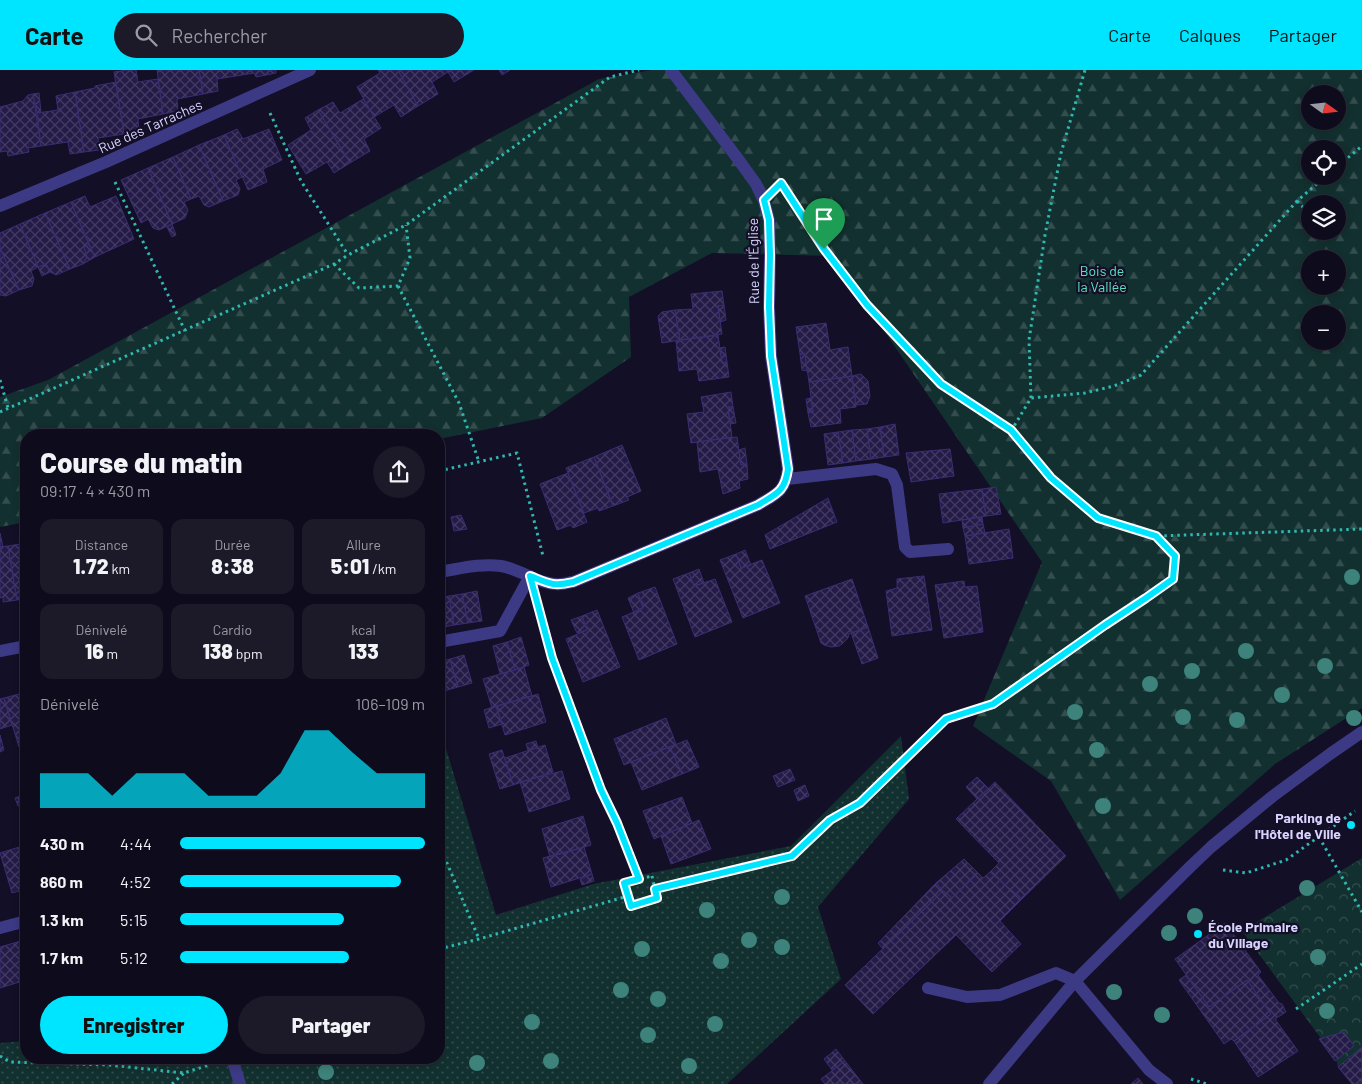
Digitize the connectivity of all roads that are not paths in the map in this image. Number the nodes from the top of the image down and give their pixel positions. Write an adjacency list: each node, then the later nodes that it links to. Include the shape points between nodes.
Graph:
1 (310, 70): 3 (street, Rue des Tarraches)
2 (671, 70): 4 (street, Rue de l'Église, via 756,184 764,200 769,220 771,356)
3 (0, 206)
4 (787, 479): 5 (street, via 876,469 892,474 898,485 905,547 910,552); 7 (street, via 782,490 758,505 573,582 550,583)
5 (948, 549)
6 (445, 571): 7 (street, via 490,565 504,566)
7 (530, 576): 8 (street, via 500,631)
8 (445, 641)
9 (20, 647): 10 (street)
10 (0, 651)
11 (1362, 732): 14 (street, via 1273,796 1211,847)
12 (20, 923): 13 (street)
13 (0, 928)
14 (1075, 981): 15 (street, via 1056,973 1000,995 974,997); 18 (street); 19 (street, via 1149,1070)
15 (928, 988)
16 (234, 1064): 17 (street)
17 (240, 1084)
18 (990, 1084)
19 (1167, 1084)

